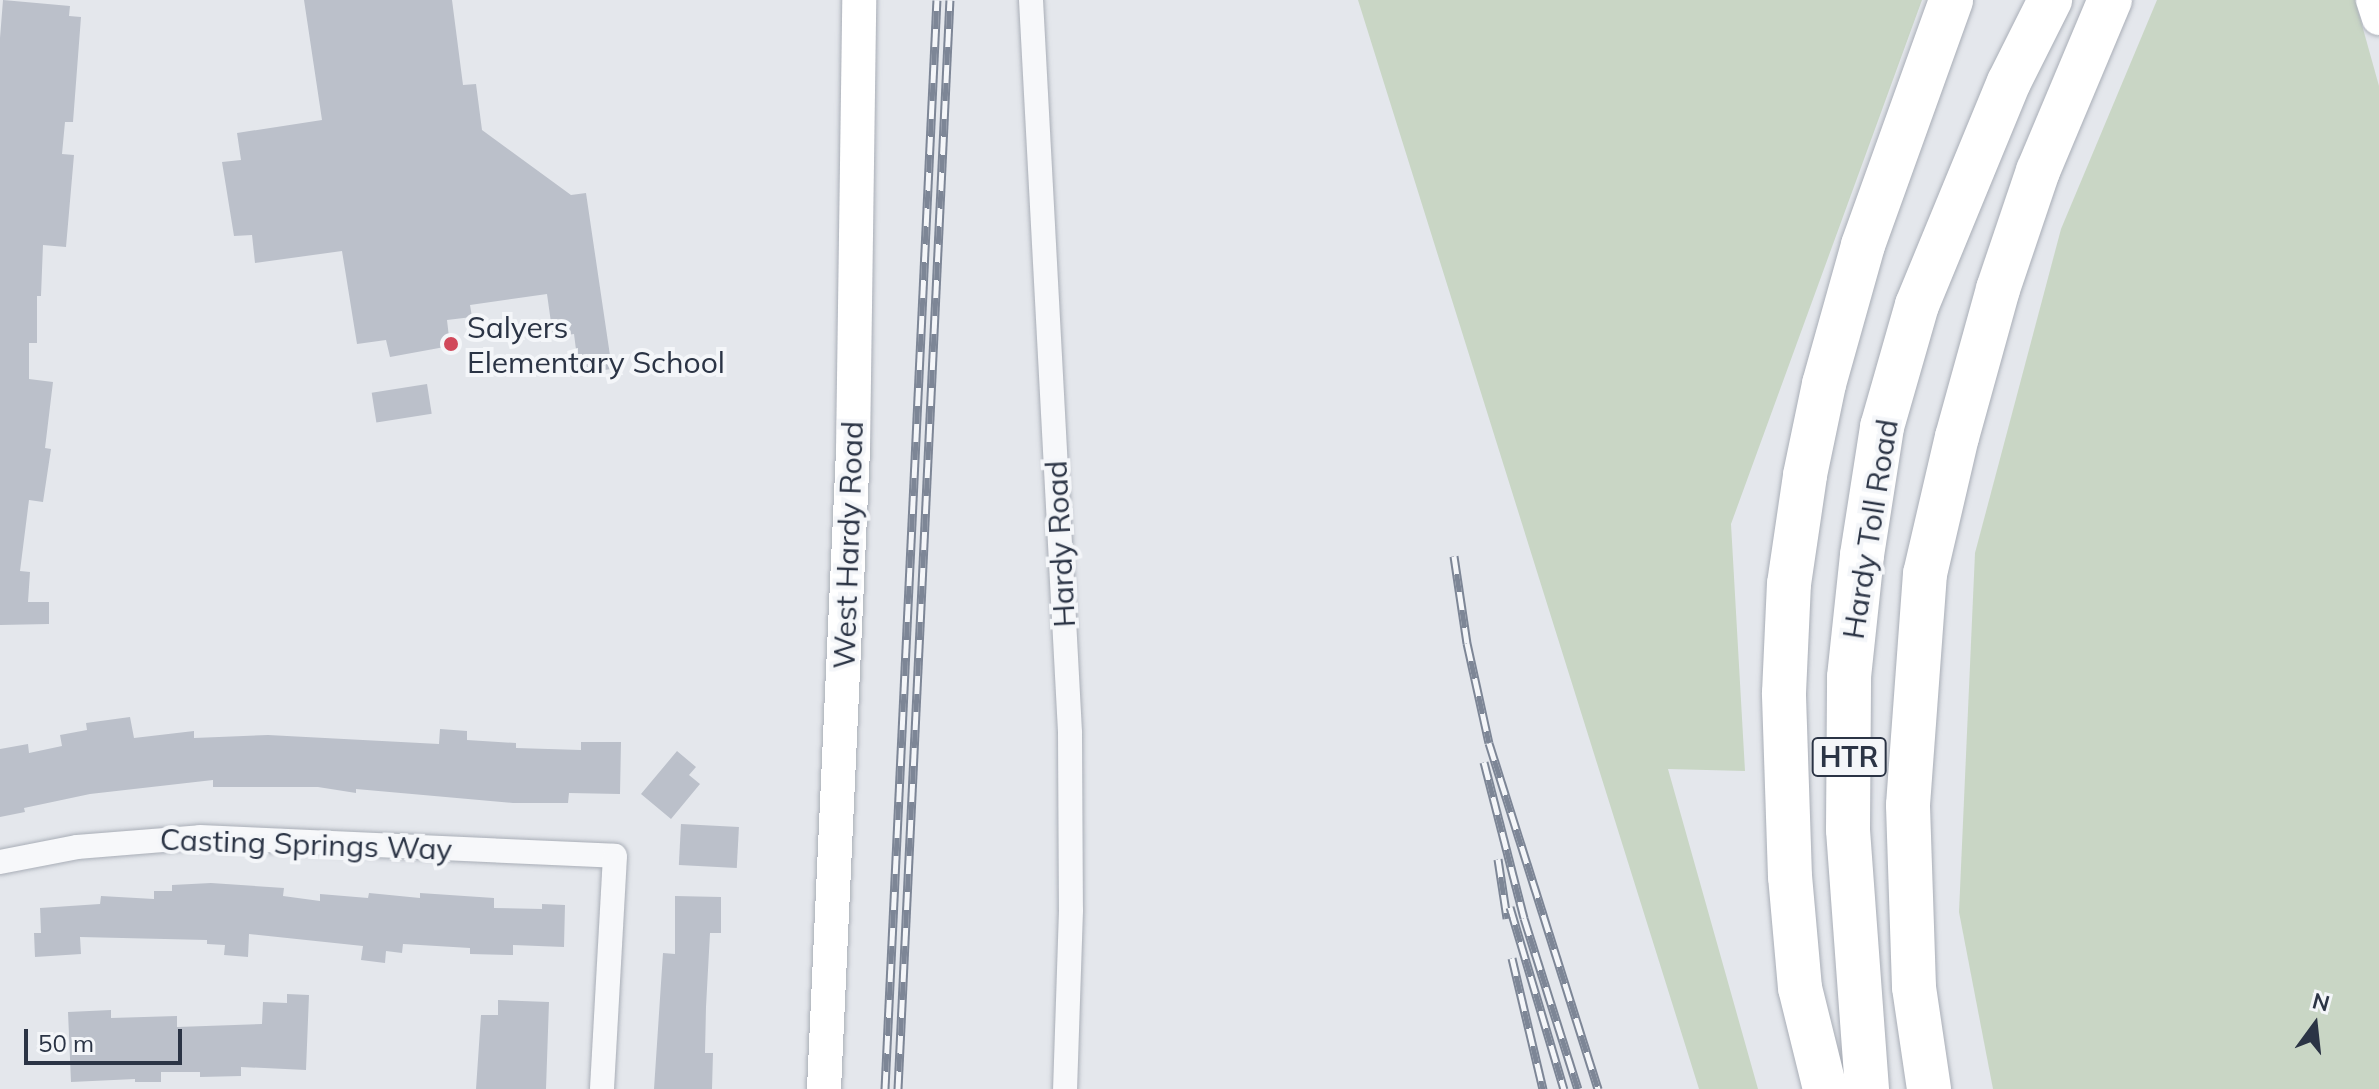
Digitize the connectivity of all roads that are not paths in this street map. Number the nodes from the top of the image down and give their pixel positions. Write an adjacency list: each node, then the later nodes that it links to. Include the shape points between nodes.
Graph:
1 (859, 0): 10 (main road, West Hardy Road, via 853,450)
2 (1031, 0): 11 (street, Hardy Road, via 1070,733)
3 (1951, 0): 12 (highway, via 1863,245 1828,368 1789,584 1784,693 1790,877 1800,988)
4 (2050, 0): 13 (highway, Hardy Toll Road / HTR, via 2009,82 1917,305 1882,427 1849,677 1848,830)
5 (2110, 0): 14 (highway, Hardy Toll Road / HTR, via 2038,171 1998,289 1925,574 1908,805 1914,987)
6 (2373, 0): 7 (main road)
7 (2379, 18)
8 (0, 862): 9 (street, Casting Springs Way, via 77,847 200,837 615,856)
9 (602, 1089)
10 (824, 1089)
11 (1065, 1089)
12 (1825, 1089)
13 (1867, 1089)
14 (1929, 1089)

